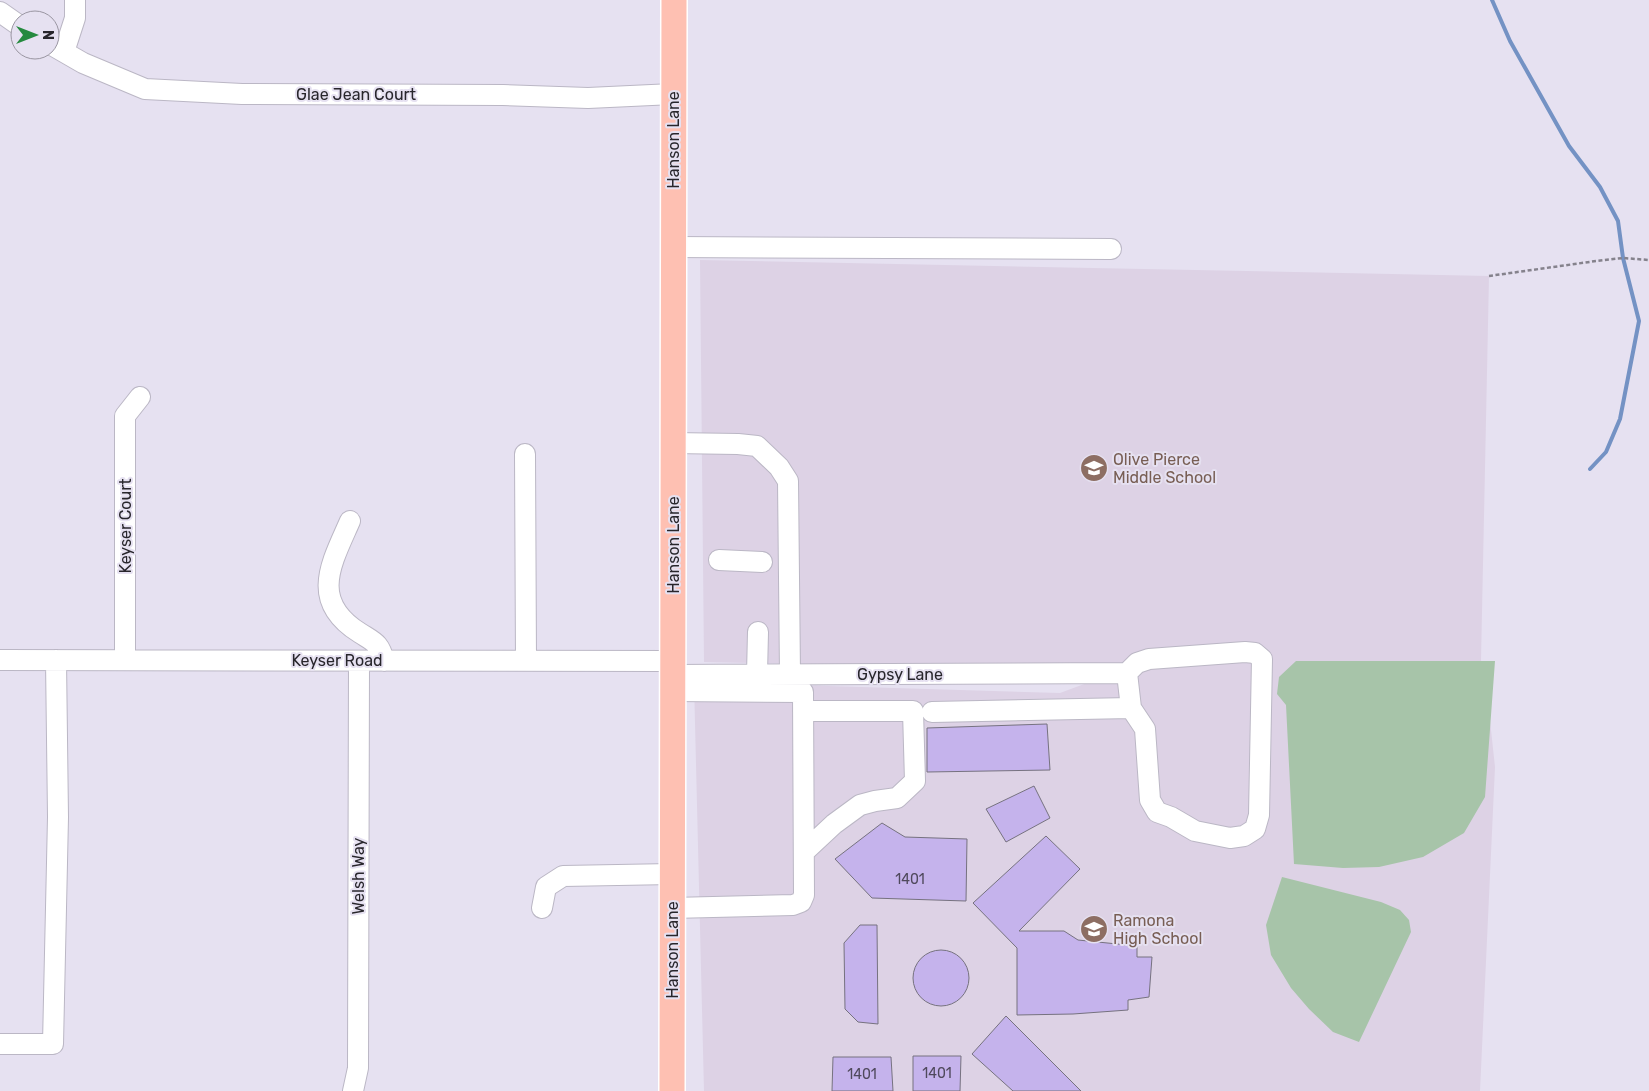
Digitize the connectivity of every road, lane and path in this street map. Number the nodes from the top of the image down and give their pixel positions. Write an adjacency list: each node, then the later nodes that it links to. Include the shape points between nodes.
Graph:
1 (75, 0): 3 (street, via 75,18)
2 (674, 0): 5 (main road, Hanson Lane)
3 (60, 43)
4 (60, 50): 5 (street, Glae Jean Court, via 83,63 145,88 242,94 503,94 588,98)
5 (673, 94): 6 (main road, Hanson Lane)
6 (673, 247): 7 (street); 11 (main road, Hanson Lane)
7 (1111, 249)
8 (1649, 260): 9 (path, via 1623,258)
9 (1489, 276)
10 (140, 398): 17 (street, Keyser Court, via 125,416)
11 (673, 443): 25 (street, via 757,446 788,481); 26 (main road, Hanson Lane)
12 (525, 454): 22 (street)
13 (350, 521): 21 (street, via 330,566 331,602 348,626 378,644)
14 (719, 560): 15 (street)
15 (762, 562)
16 (758, 632): 24 (street)
17 (125, 659): 19 (street, Keyser Road); 20 (street, Keyser Road)
18 (0, 660): 19 (street, Keyser Road)
19 (56, 660): 34 (street, via 58,817 53,1044)
20 (358, 661): 21 (street, Keyser Road); 35 (street, Welsh Way, via 358,1068)
21 (384, 661): 22 (street, Keyser Road)
22 (526, 661): 26 (street, Keyser Road)
23 (1127, 673): 25 (street, Gypsy Lane); 27 (street); 27 (street, via 1138,663 1149,659 1245,652 1255,653 1262,659 1259,815 1255,829 1244,836 1230,838 1194,831 1157,812 1150,800 1145,729)
24 (757, 674): 25 (street, Gypsy Lane); 26 (street, Gypsy Lane)
25 (790, 674)
26 (673, 675): 28 (street, via 803,692); 31 (main road, Hanson Lane)
27 (1131, 708): 29 (street)
28 (803, 711): 30 (street); 30 (street, via 914,711 915,781 897,798 860,805)
29 (932, 712)
30 (804, 852): 33 (street, via 804,894 801,902 793,905)
31 (672, 874): 32 (street, via 563,876 546,887); 33 (main road, Hanson Lane)
32 (542, 908)
33 (672, 908): 36 (main road, Hanson Lane)
34 (0, 1044)
35 (353, 1091)
36 (672, 1091)

